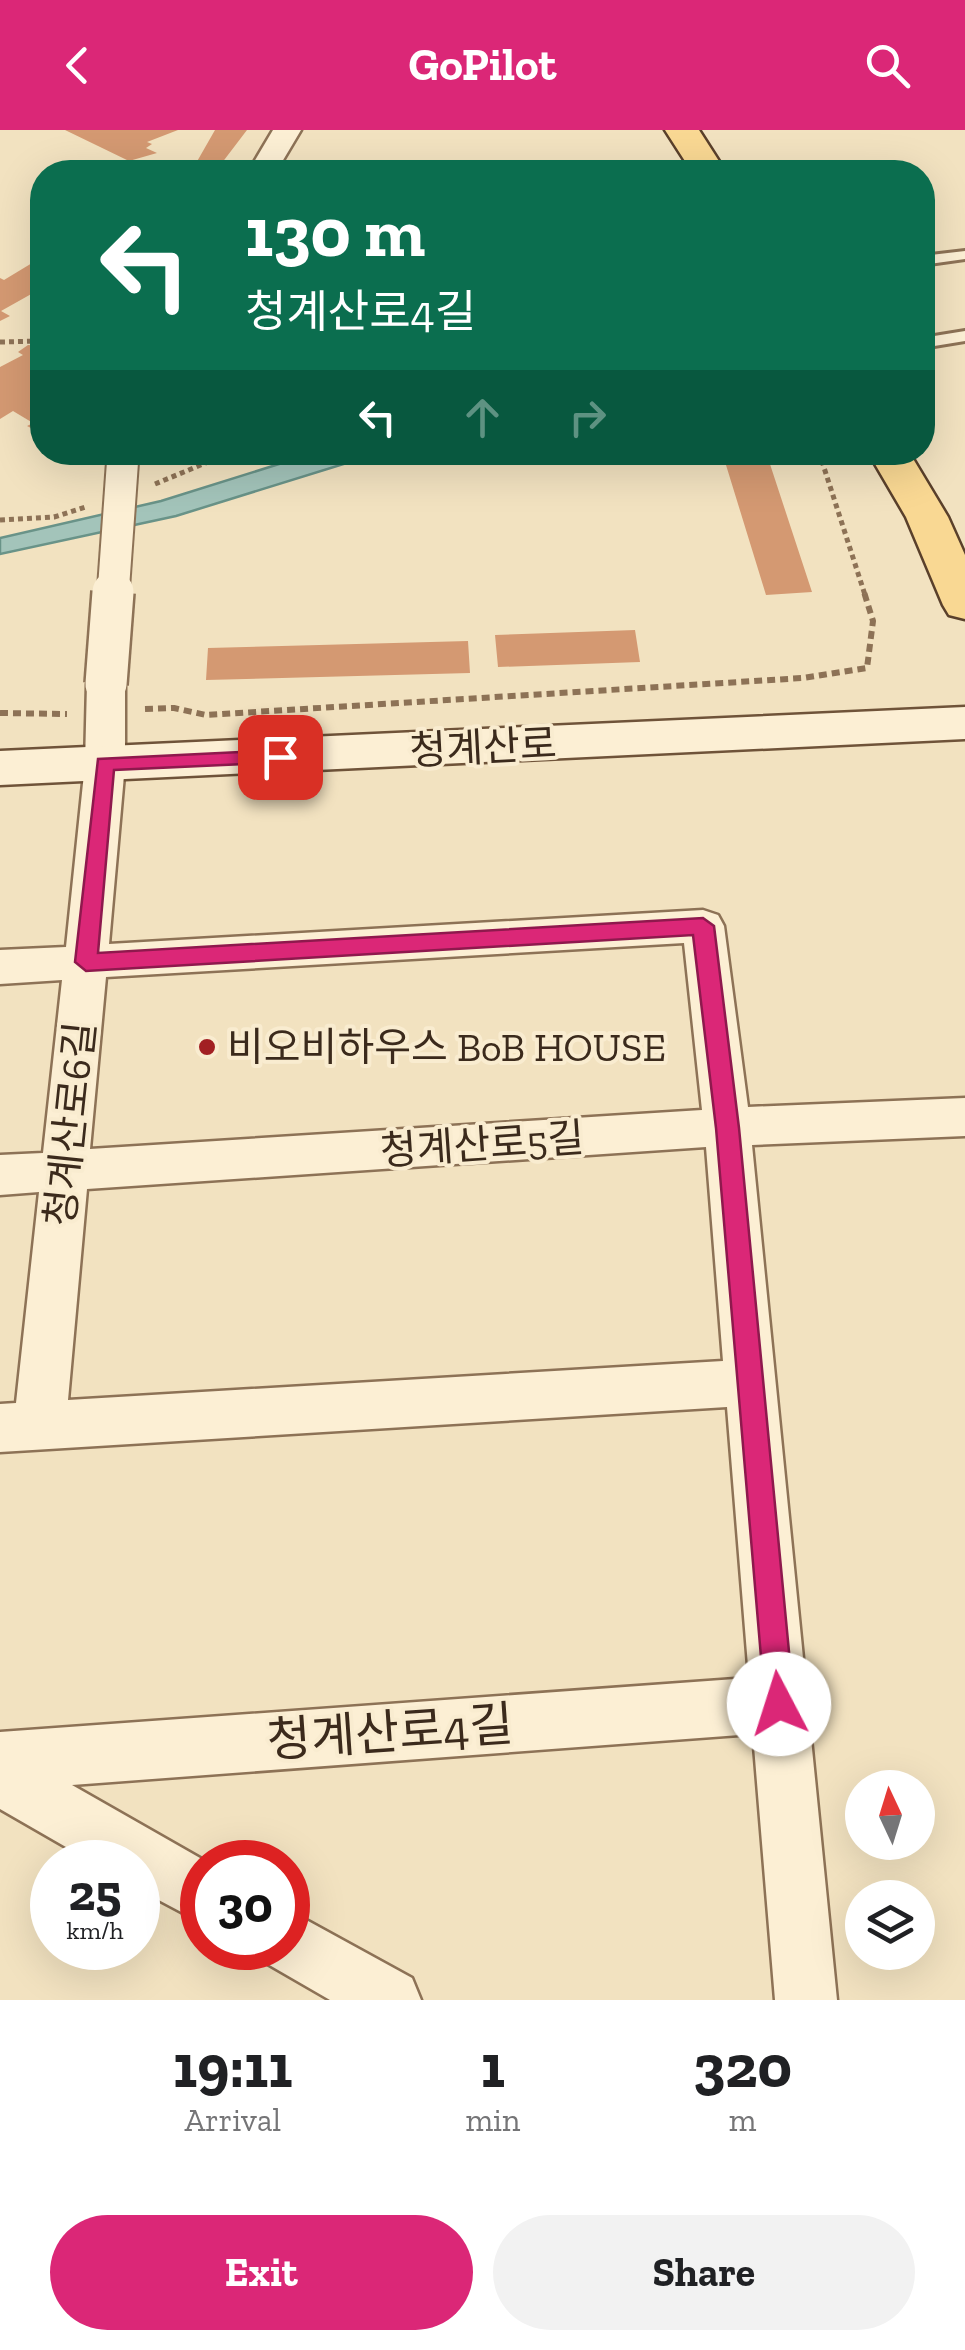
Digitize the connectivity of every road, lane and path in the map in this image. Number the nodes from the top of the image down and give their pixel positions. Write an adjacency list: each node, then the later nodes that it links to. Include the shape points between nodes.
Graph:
1 (288, 130): 3 (street)
2 (682, 130): 4 (main road)
3 (269, 160)
4 (701, 160)
5 (965, 255): 6 (lane)
6 (935, 258)
7 (965, 336): 9 (lane)
8 (30, 341): 10 (path)
9 (935, 341)
10 (0, 342)
11 (122, 465): 15 (street, 청계산로6길, bridge)
12 (823, 465): 15 (path, via 873,621 867,668 803,678 206,715)
13 (896, 465): 14 (main road)
14 (965, 605)
15 (105, 698): 16 (path); 18 (street, 청계산로6길)
16 (0, 713)
17 (965, 723): 18 (main road, 청계산로)
18 (105, 764): 19 (main road, 청계산로); 20 (street, 청계산로6길)
19 (0, 768)
20 (86, 962): 21 (street); 23 (street, via 703,926); 24 (street, 청계산로6길)
21 (0, 967)
22 (965, 1117): 23 (street, 청계산로5길)
23 (727, 1128): 24 (street, 청계산로5길); 26 (street)
24 (66, 1171): 25 (street, 청계산로5길); 27 (street, 청계산로6길)
25 (0, 1175)
26 (750, 1382): 27 (street); 28 (street)
27 (20, 1426)
28 (779, 1704): 29 (street, 청계산로4길); 34 (street)
29 (0, 1761)
30 (0, 1776): 31 (street)
31 (180, 1879)
32 (310, 1954): 33 (street)
33 (390, 2000)
34 (806, 2000)

